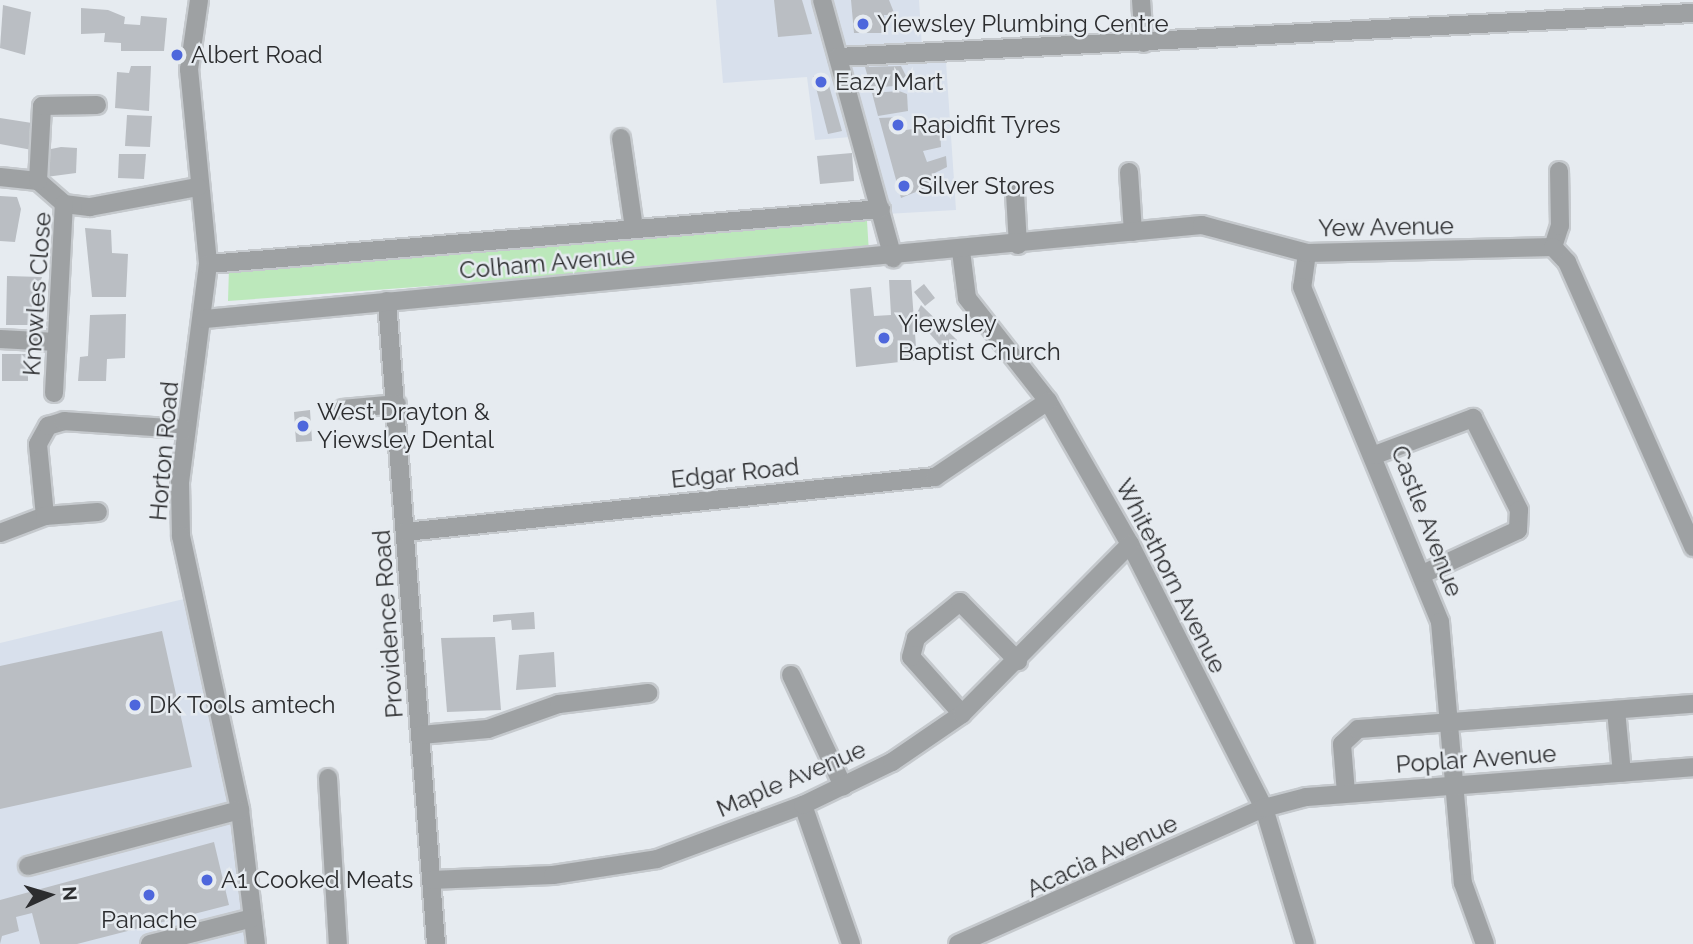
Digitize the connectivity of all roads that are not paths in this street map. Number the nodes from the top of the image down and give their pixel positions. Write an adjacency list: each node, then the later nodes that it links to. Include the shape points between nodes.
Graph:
1 (199, 0): 13 (street, Horton Road, via 189,69)
2 (822, 0): 6 (street)
3 (1141, 0): 5 (street)
4 (1693, 13): 5 (street)
5 (1144, 43): 6 (street)
6 (838, 57): 16 (street)
7 (97, 105): 12 (street, via 42,106)
8 (621, 138): 17 (street)
9 (1559, 171): 20 (street, via 1560,226)
10 (1129, 172): 18 (street)
11 (0, 177): 12 (street)
12 (38, 181): 15 (street)
13 (198, 187): 15 (street, Knowles Close, via 90,207); 24 (street, Horton Road)
14 (1015, 193): 19 (street)
15 (64, 204): 28 (street, Knowles Close)
16 (881, 209): 17 (street, Colham Avenue); 23 (street)
17 (634, 228): 24 (street, Colham Avenue)
18 (1133, 232): 19 (street, Yew Avenue); 22 (street, Yew Avenue, via 1233,228)
19 (1018, 245): 21 (street, Yew Avenue)
20 (1553, 247): 22 (street, Yew Avenue); 40 (street, via 1567,262)
21 (961, 251): 23 (street, Yew Avenue); 30 (street, Whitethorn Avenue, via 967,299)
22 (1307, 253): 34 (street, Castle Avenue, via 1302,287)
23 (893, 258): 25 (street, Colham Avenue)
24 (208, 264): 26 (street, Horton Road)
25 (387, 301): 26 (street, Colham Avenue); 31 (street, Providence Road)
26 (205, 319): 33 (street, Horton Road)
27 (0, 340): 28 (street)
28 (57, 342): 29 (street, Knowles Close)
29 (54, 393)
30 (1048, 401): 37 (street, Edgar Road, via 935,477); 39 (street, Whitethorn Avenue)
31 (397, 404): 32 (street); 37 (street, Providence Road)
32 (343, 409)
33 (186, 429): 36 (street, via 64,421 48,426 38,444); 58 (street, Horton Road, via 180,483 185,576)
34 (1376, 455): 41 (street, Castle Avenue); 41 (street, via 1473,418 1519,510 1518,530)
35 (98, 512): 36 (street)
36 (45, 516): 38 (street)
37 (405, 531): 49 (street, Providence Road)
38 (0, 533)
39 (1130, 544): 42 (street, Maple Avenue); 57 (street, Whitethorn Avenue)
40 (1693, 547)
41 (1425, 573): 48 (street, Castle Avenue, via 1440,622)
42 (1018, 661): 47 (street, Maple Avenue); 47 (street, via 960,602 916,638 911,657)
43 (791, 675): 53 (street)
44 (648, 693): 49 (street, via 559,704 488,729)
45 (1693, 704): 46 (street)
46 (1616, 710): 48 (street); 51 (street)
47 (962, 714): 53 (street, Maple Avenue)
48 (1450, 722): 54 (street, Castle Avenue); 55 (street, via 1347,736)
49 (421, 735): 60 (street, Providence Road)
50 (1693, 767): 51 (street, Poplar Avenue)
51 (1622, 773): 54 (street, Poplar Avenue)
52 (328, 778): 64 (street)
53 (844, 786): 56 (street, Maple Avenue)
54 (1456, 786): 55 (street, Poplar Avenue); 69 (street, Castle Avenue, via 1463,883)
55 (1346, 793): 57 (street, Poplar Avenue)
56 (803, 806): 60 (street, Maple Avenue, via 657,859 554,875); 66 (street)
57 (1264, 808): 67 (street, Acacia Avenue); 68 (street, Whitethorn Avenue)
58 (240, 810): 59 (street); 61 (street, Horton Road)
59 (28, 866)
60 (431, 880): 65 (street, Providence Road)
61 (253, 918): 62 (street); 63 (street, Horton Road)
62 (150, 944)
63 (256, 944)
64 (338, 944)
65 (436, 944)
66 (851, 944)
67 (958, 944)
68 (1305, 944)
69 (1485, 944)

